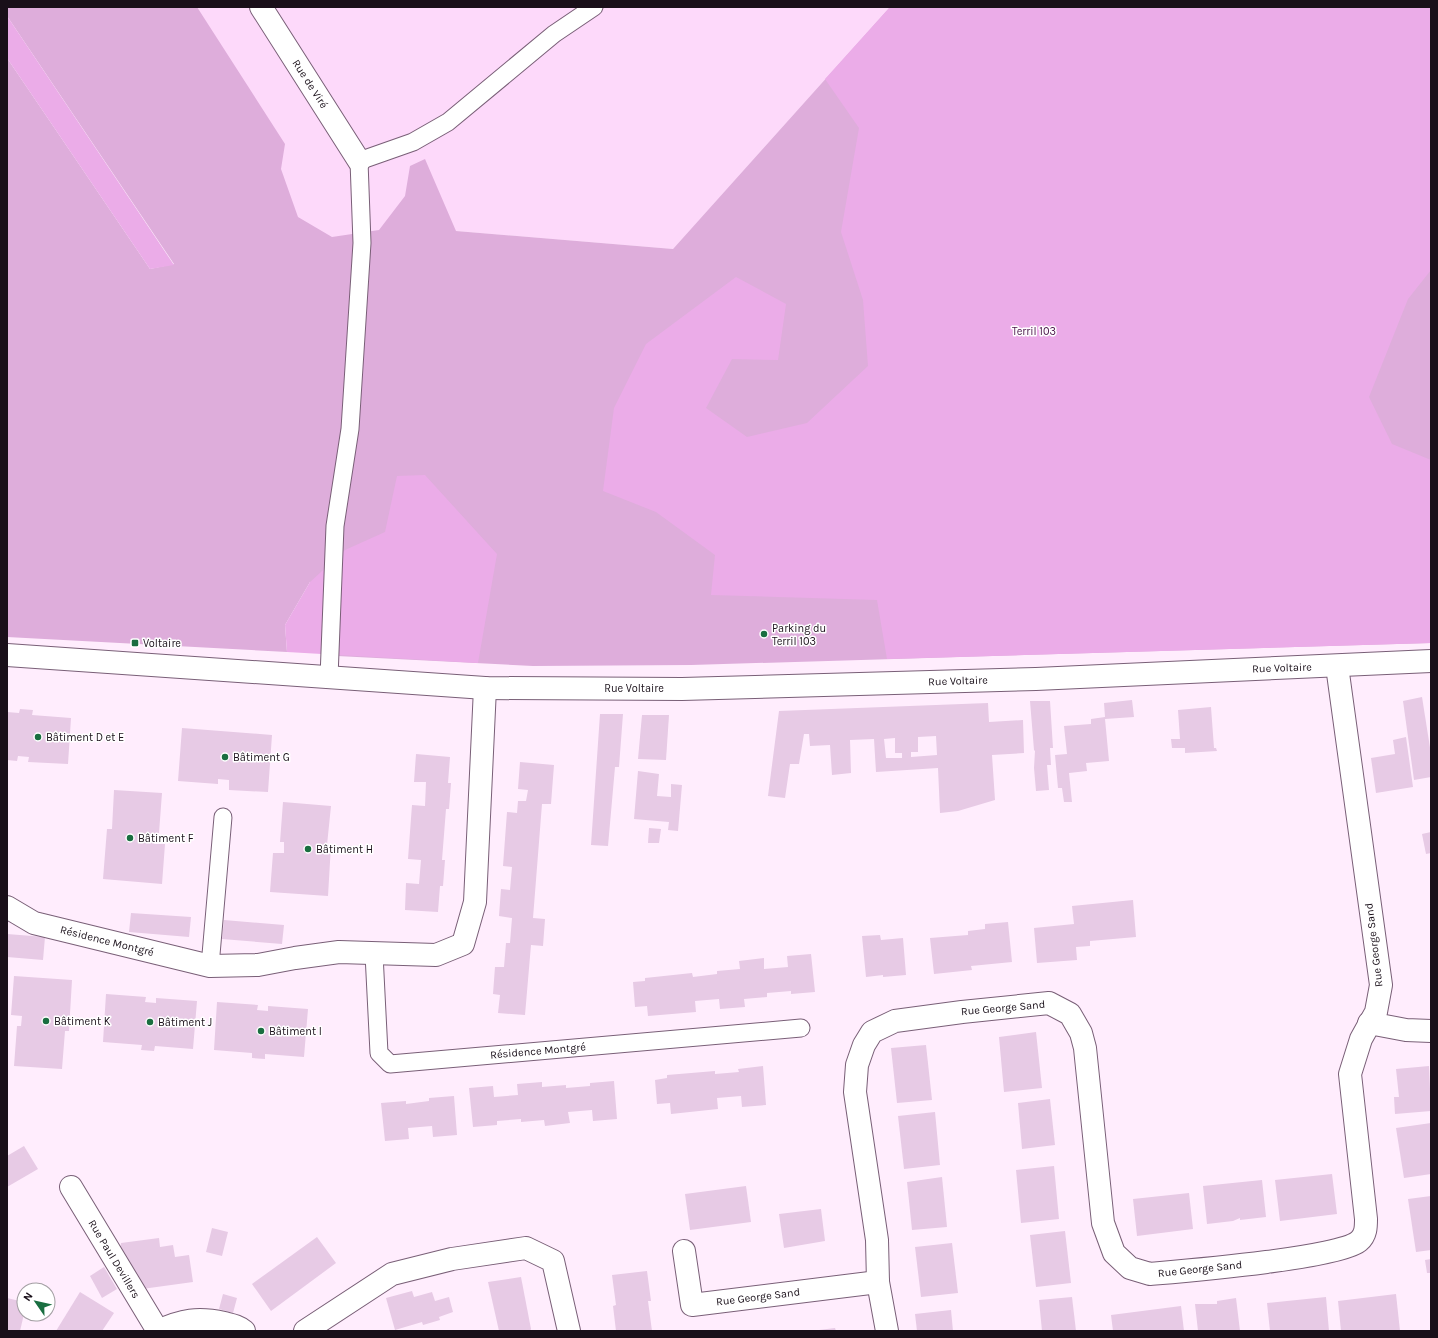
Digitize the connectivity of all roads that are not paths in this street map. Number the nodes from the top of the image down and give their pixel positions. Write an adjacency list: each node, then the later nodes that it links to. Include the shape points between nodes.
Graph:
1 (261, 7): 3 (street, Rue de Viré)
2 (594, 7): 3 (lane, via 554,34 448,122 414,142)
3 (360, 160): 7 (lane, via 362,243 350,429 335,526)
4 (7, 655): 7 (street, Rue Voltaire)
5 (1431, 661): 6 (street, Rue Voltaire)
6 (1337, 666): 8 (street, Rue Voltaire, via 803,686 682,689); 13 (street, Rue George Sand, via 1381,985 1376,1012)
7 (329, 677): 8 (street, Rue Voltaire)
8 (485, 688): 11 (street, Résidence Montgré, via 475,902 464,944 436,955)
9 (223, 817): 12 (lane)
10 (7, 907): 12 (street, Résidence Montgré, via 34,923)
11 (374, 954): 12 (street, Résidence Montgré, via 339,952 258,965); 14 (lane, Résidence Montgré, via 379,1053 390,1064)
12 (210, 966)
13 (1370, 1023): 15 (street, via 1406,1030); 18 (street, Rue George Sand, via 1361,1038 1350,1074 1366,1219 1366,1231 1359,1242 1343,1249 1284,1259 1150,1274 1130,1268 1114,1253 1103,1223 1085,1048 1081,1033 1070,1014 1049,1003 895,1021 872,1032 857,1065 854,1092 877,1240)
14 (801, 1028)
15 (1431, 1031)
16 (71, 1187): 19 (street, Rue Paul Devillers)
17 (684, 1251): 18 (street, Rue George Sand, via 692,1305)
18 (878, 1282): 23 (street, Rue George Sand)
19 (158, 1331): 20 (street, via 177,1323 205,1318 239,1326)
20 (244, 1331)
21 (304, 1331): 22 (street, via 392,1274 452,1258 526,1248 553,1261)
22 (569, 1331)
23 (887, 1331)

